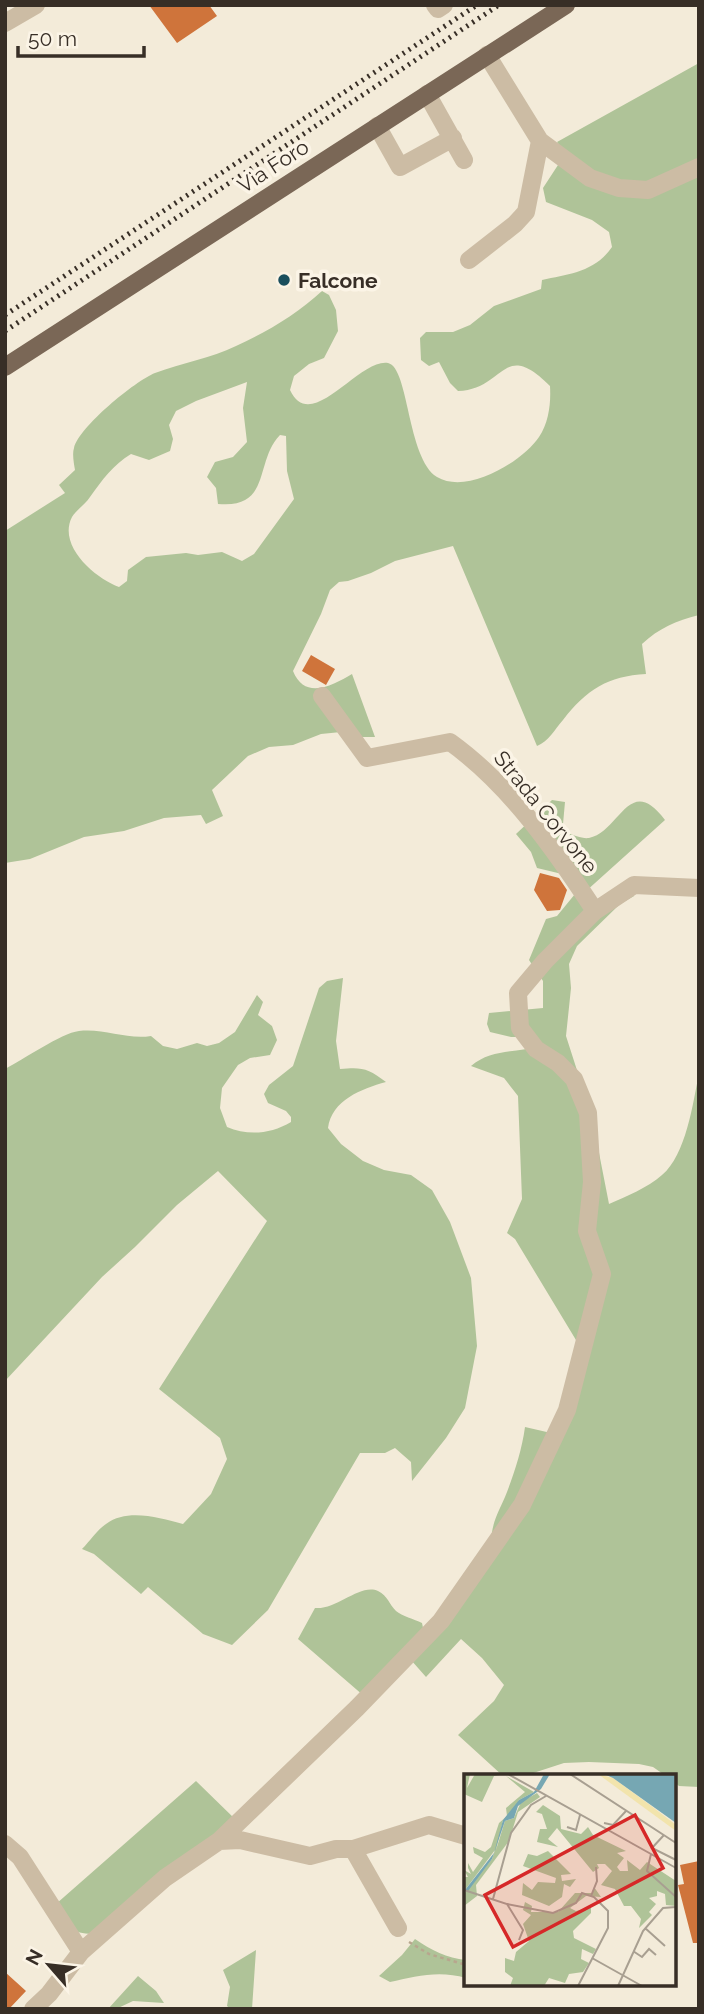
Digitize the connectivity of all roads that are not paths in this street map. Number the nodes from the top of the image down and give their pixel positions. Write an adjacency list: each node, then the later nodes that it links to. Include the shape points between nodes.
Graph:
1 (36, 5): 5 (street)
2 (435, 5): 3 (street, via 438,9)
3 (444, 5)
4 (566, 5): 6 (main road, Via Foro)
5 (5, 23)
6 (487, 55): 7 (main road, Via Foro); 10 (street)
7 (427, 94): 8 (main road, Via Foro); 9 (street)
8 (377, 126): 9 (street, via 400,167); 14 (main road, Via Foro)
9 (453, 138): 11 (street)
10 (540, 141): 12 (street, via 590,178 619,188 648,190); 13 (street, via 526,212)
11 (464, 160)
12 (699, 167)
13 (468, 260)
14 (5, 367)
15 (323, 696): 17 (street, Strada Corvone, via 367,758 450,742 474,759 544,839)
16 (699, 888): 17 (street, via 634,885)
17 (595, 911): 19 (street, via 518,993 520,1028 536,1049 574,1080 587,1113 592,1182 587,1231 602,1274 567,1410 522,1505 441,1621)
18 (464, 1835): 21 (street, via 429,1825)
19 (219, 1841): 21 (street, via 240,1840 310,1856); 23 (street, via 165,1878)
20 (5, 1844): 23 (street, via 20,1857)
21 (353, 1849): 22 (street)
22 (398, 1928)
23 (82, 1952): 24 (street)
24 (33, 2009)

